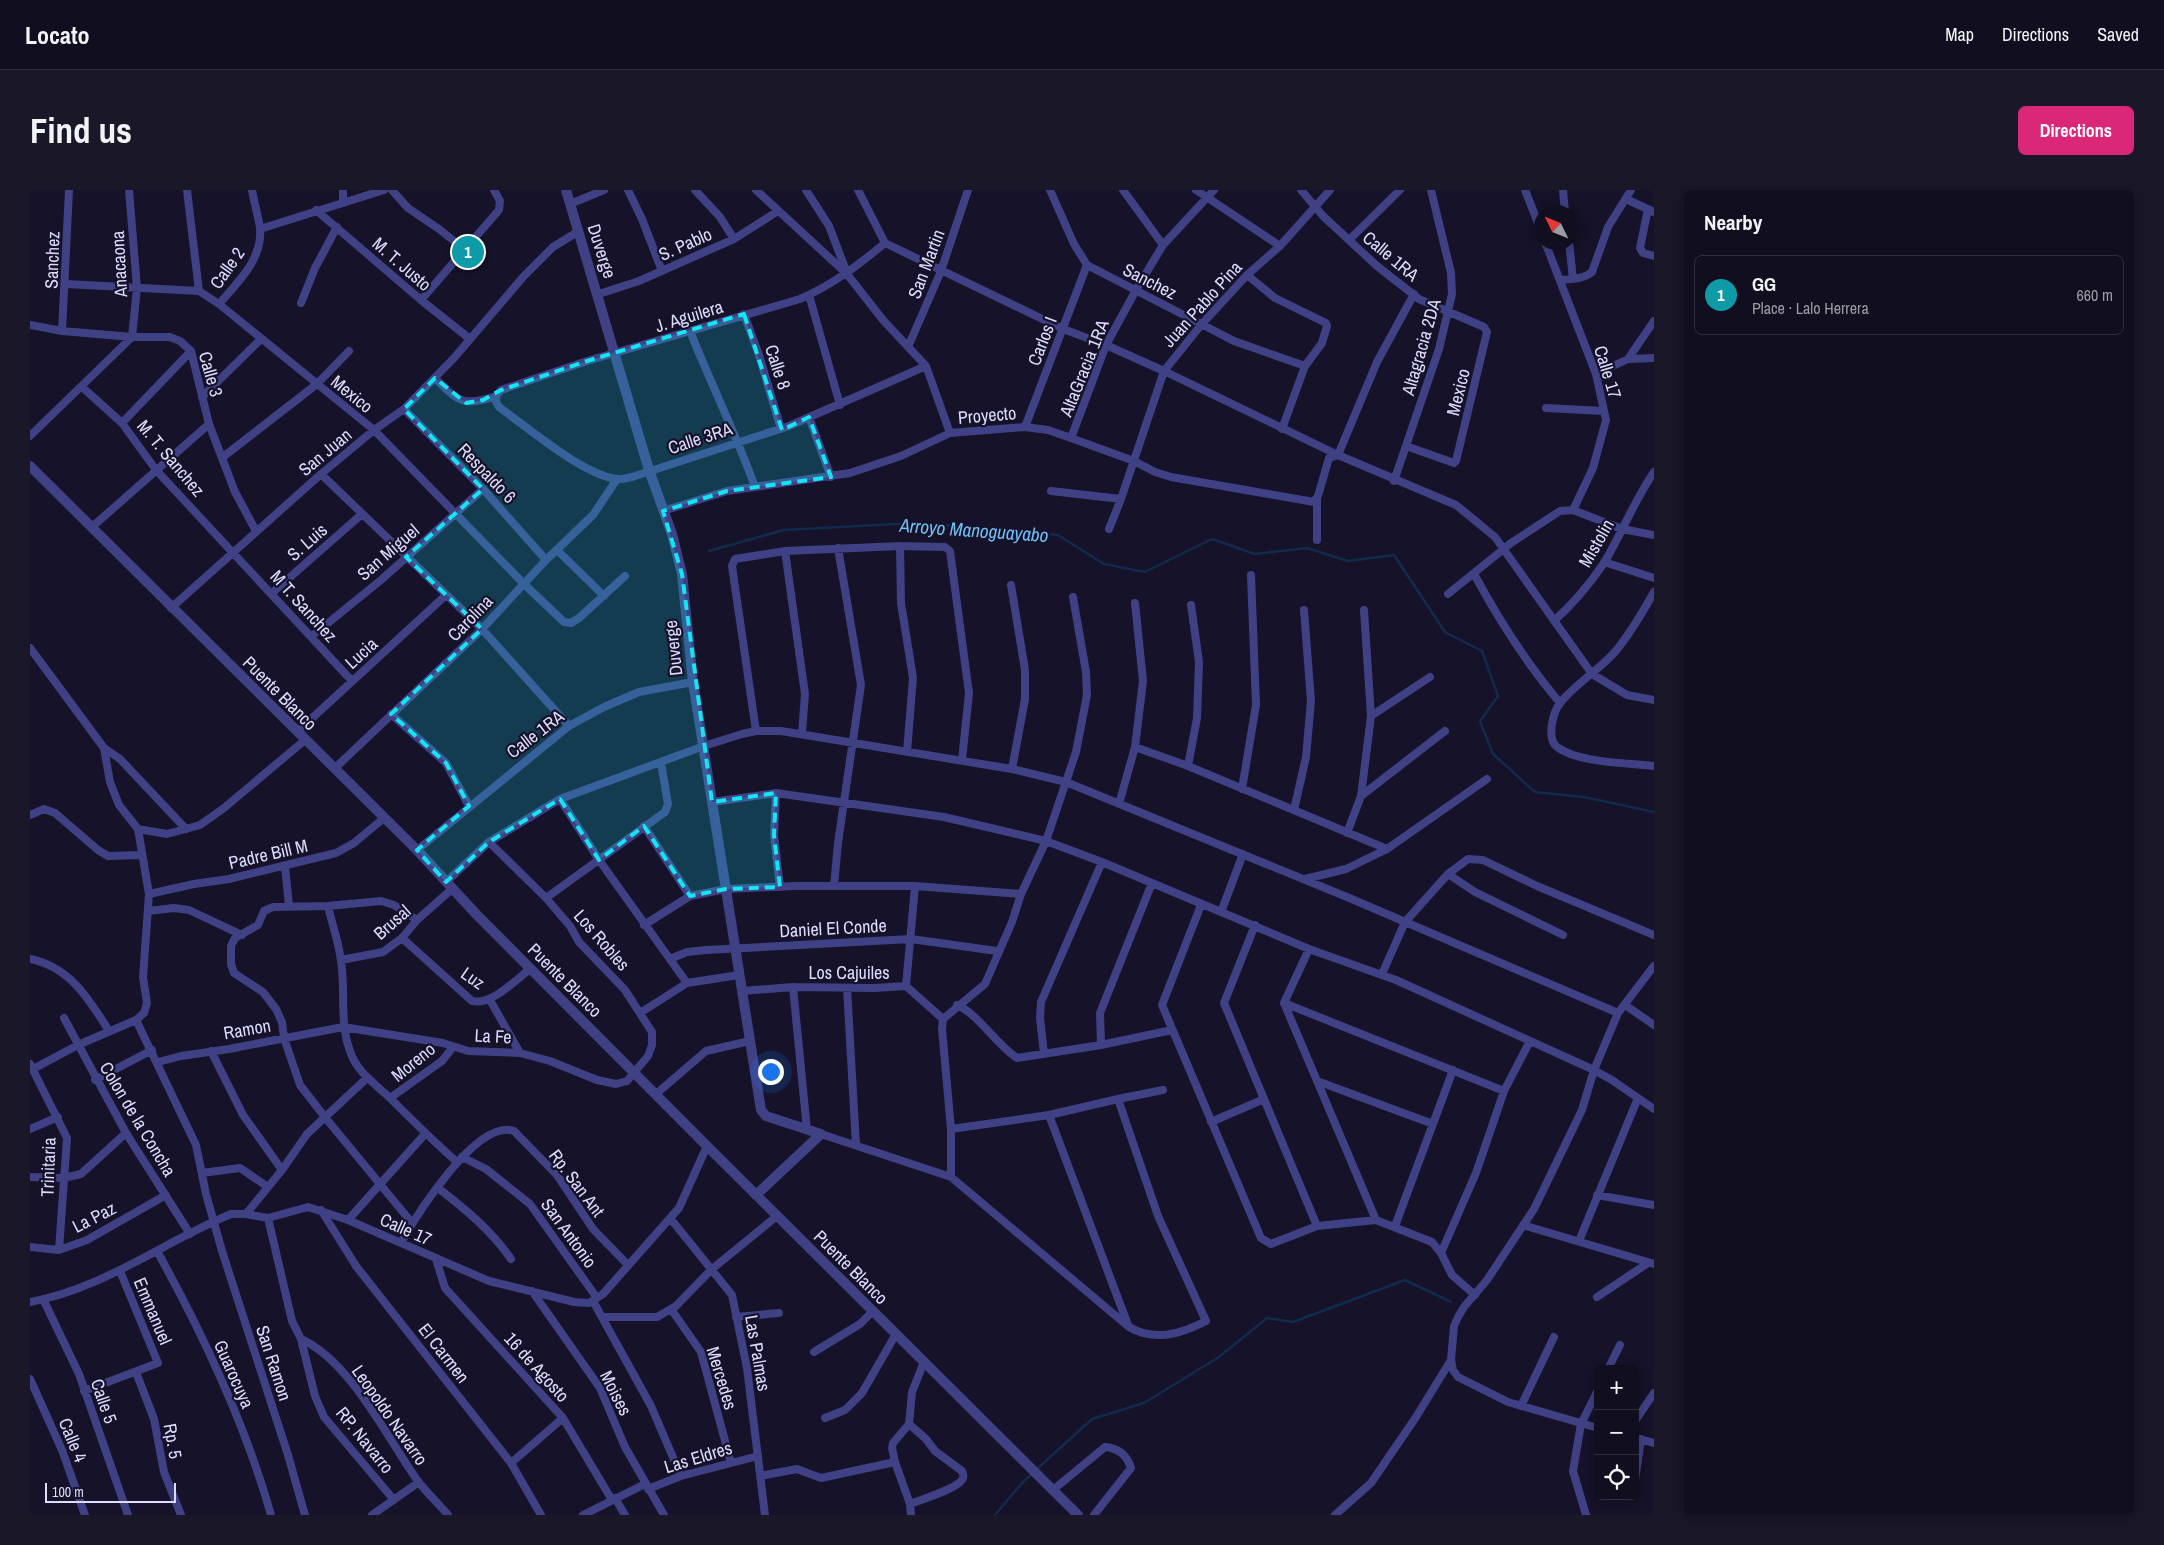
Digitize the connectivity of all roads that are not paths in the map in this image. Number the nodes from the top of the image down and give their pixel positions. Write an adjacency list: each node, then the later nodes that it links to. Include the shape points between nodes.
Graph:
1 (70, 190): 57 (street, Sanchez)
2 (129, 190): 58 (street, Anacaona)
3 (187, 190): 60 (street)
4 (252, 190): 39 (street, Calle 2)
5 (343, 190): 30 (street)
6 (384, 190): 30 (street)
7 (392, 190): 46 (street, via 408,208)
8 (494, 190): 46 (street, via 500,201 499,210)
9 (566, 190): 31 (street, Duverge)
10 (604, 190): 31 (street)
11 (628, 190): 51 (street)
12 (695, 190): 41 (street, via 720,217)
13 (756, 190): 36 (street)
14 (806, 190): 53 (street, via 829,226)
15 (858, 190): 43 (street)
16 (968, 190): 52 (street, San Martin)
17 (1050, 190): 50 (street)
18 (1123, 190): 44 (street)
19 (1196, 190): 28 (street)
20 (1214, 190): 28 (street, AltaGracia 1RA)
21 (1301, 190): 33 (street, Calle 1RA)
22 (1330, 190): 33 (street, Juan Pablo Pina)
23 (1400, 190): 42 (street)
24 (1431, 190): 67 (street, Altagracia 2DA, via 1451,273 1452,294)
25 (1525, 190): 37 (street)
26 (1563, 190): 32 (street)
27 (1631, 190): 29 (street)
28 (1206, 198): 44 (street, AltaGracia 1RA); 45 (street)
29 (1626, 198): 35 (street); 55 (street, via 1608,227 1592,272)
30 (342, 203): 34 (street)
31 (570, 204): 40 (street, Duverge)
32 (1564, 205)
33 (1316, 206): 42 (street, Calle 1RA); 45 (street, Juan Pablo Pina)
34 (316, 210): 38 (street, M. T. Justo); 39 (street)
35 (1651, 210): 49 (street, via 1640,248)
36 (778, 211): 41 (street, S. Pablo); 53 (street)
37 (1534, 212)
38 (337, 227): 64 (street, M. T. Justo); 65 (street)
39 (260, 229): 66 (street, Calle 2, via 253,263)
40 (579, 231): 61 (street, Duverge); 78 (street, San Juan, via 553,247)
41 (734, 239): 51 (street, S. Pablo)
42 (1349, 240): 62 (street, Calle 1RA)
43 (885, 243): 52 (street); 53 (street, J. Aguilera)
44 (1163, 245): 59 (street, AltaGracia 1RA)
45 (1280, 246): 54 (street, Juan Pablo Pina)
46 (464, 249): 64 (street)
47 (1548, 250): 56 (street, Calle 17)
48 (1570, 250): 55 (street)
49 (1654, 256)
50 (1087, 265): 59 (street, Sanchez); 73 (street, Carlos I)
51 (662, 271): 61 (street, S. Pablo)
52 (941, 271): 73 (street); 80 (street, San Martin)
53 (847, 274): 63 (street, J. Aguilera); 80 (street)
54 (1247, 275): 71 (street, Juan Pablo Pina); 87 (street, via 1267,293 1326,323 1322,343)
55 (1573, 279): 56 (street)
56 (1560, 280): 89 (street, Calle 17)
57 (66, 284): 58 (street); 74 (street, Sanchez)
58 (137, 288): 60 (street); 76 (street, Anacaona)
59 (1136, 290): 71 (street, Sanchez); 79 (street, AltaGracia 1RA)
60 (199, 291): 66 (street, Mexico)
61 (599, 294): 83 (street, Duverge)
62 (1414, 294): 67 (street, Calle 1RA); 111 (street, via 1377,362)
63 (809, 295): 68 (street, J. Aguilera); 95 (street)
64 (421, 300): 78 (street, M. T. Justo)
65 (301, 303)
66 (219, 304): 77 (street, Mexico)
67 (1448, 312): 72 (street, Calle 1RA); 110 (street, Altagracia 2DA)
68 (744, 314): 75 (street, J. Aguilera); 103 (street, Calle 8)
69 (1654, 321): 85 (street)
70 (30, 325): 74 (street, Calle 3)
71 (1201, 325): 87 (street, Sanchez, via 1234,341); 88 (street, Juan Pablo Pina)
72 (1484, 327): 110 (street, Mexico, via 1488,332 1456,461)
73 (1063, 328): 79 (street); 102 (street, Carlos I)
74 (62, 331): 76 (street, Calle 3)
75 (690, 331): 83 (street, J. Aguilera); 109 (street)
76 (132, 337): 81 (street, Calle 3, via 170,337); 92 (street)
77 (261, 339): 91 (street, Mexico); 93 (street)
78 (470, 339): 90 (street, San Juan)
79 (1106, 345): 88 (street); 108 (street, AltaGracia 1RA)
80 (908, 347): 86 (street)
81 (191, 351): 93 (street, Calle 3); 100 (street)
82 (350, 351): 91 (street)
83 (616, 353): 94 (street, J. Aguilera, via 501,390); 116 (street, Duverge)
84 (1654, 358): 85 (street)
85 (1628, 359): 89 (street)
86 (926, 366): 95 (street, Calle 3RA); 106 (street)
87 (1305, 366): 104 (street)
88 (1164, 371): 104 (street); 113 (street, Juan Pablo Pina)
89 (1596, 374): 98 (street, Calle 17)
90 (435, 378): 94 (street, J. Aguilera, via 454,397 466,403); 97 (street, San Juan)
91 (317, 384): 105 (street, Mexico); 112 (street)
92 (82, 387): 100 (street, M. T. Sanchez); 107 (street)
93 (202, 397): 101 (street, Calle 3)
94 (496, 399): 120 (street, via 499,407 563,454 588,469)
95 (840, 405): 99 (street, Calle 3RA)
96 (1546, 408): 98 (street)
97 (404, 409): 105 (street, San Juan); 123 (street, Respaldo 6)
98 (1604, 411): 127 (street, Calle 17, via 1606,420 1601,445)
99 (809, 417): 103 (street, Calle 3RA); 119 (street)
100 (122, 423): 115 (street, M. T. Sanchez)
101 (210, 424): 112 (street, Calle 3); 115 (street)
102 (1025, 426): 106 (street, Proyecto); 108 (street, Proyecto)
103 (781, 429): 109 (street, Calle 3RA)
104 (1282, 429): 111 (street)
105 (374, 430): 118 (street, San Juan); 130 (street, Mexico)
106 (950, 433): 119 (street, Proyecto, via 880,464)
107 (30, 436)
108 (1071, 438): 113 (street, Proyecto)
109 (739, 441): 116 (street, Calle 3RA); 122 (street)
110 (1406, 446): 121 (street, Altagracia 2DA)
111 (1338, 455): 121 (street); 126 (street, via 1329,458)
112 (223, 457): 134 (street, Calle 3, via 235,492)
113 (1134, 461): 125 (street, Juan Pablo Pina); 126 (street, Proyecto, via 1171,477)
114 (30, 466): 131 (street, Puente Blanco)
115 (156, 470): 131 (street); 142 (street, M. T. Sanchez)
116 (649, 470): 120 (street, Calle 3RA); 128 (street, Duverge)
117 (1654, 472): 133 (street, Mistolin)
118 (321, 474): 129 (street); 134 (street, San Juan)
119 (830, 477): 122 (street, Proyecto)
120 (617, 479): 140 (street, Carolina, via 593,514)
121 (1394, 481): 139 (street, via 1456,505 1495,537)
122 (755, 487): 128 (street, Proyecto)
123 (483, 489): 130 (street, San Miguel); 144 (street, Respaldo 6)
124 (1051, 491): 125 (street)
125 (1121, 499): 132 (street, Juan Pablo Pina)
126 (1315, 500): 136 (street)
127 (1573, 510): 133 (street); 139 (street, via 1560,512)
128 (663, 511): 170 (street, Duverge, via 682,574)
129 (362, 514): 143 (street); 153 (street, S. Luis)
130 (456, 514): 143 (street, San Miguel); 150 (street, Mexico)
131 (92, 527): 160 (street, Puente Blanco)
132 (1109, 529)
133 (1622, 529): 135 (street); 145 (street, Mistolin)
134 (256, 531): 142 (street, San Juan)
135 (1654, 535)
136 (1317, 540)
137 (900, 546): 138 (street); 185 (street, via 901,603 913,678); 186 (street, via 945,547 950,551 968,693)
138 (838, 548): 141 (street); 181 (street, via 861,685)
139 (1504, 549): 146 (street); 163 (street)
140 (557, 550): 144 (street, Carolina); 156 (street)
141 (785, 551): 176 (street, via 735,558 733,562); 179 (street, via 806,694)
142 (234, 552): 153 (street, M T. Sanchez); 160 (street, San Juan)
143 (406, 557): 155 (street); 165 (street, San Miguel)
144 (546, 560): 150 (street, Carolina)
145 (1604, 562): 149 (street); 163 (street, Mistolin, via 1579,598)
146 (1474, 574): 154 (street); 172 (street, via 1498,619 1534,672)
147 (1251, 575): 194 (street, via 1256,704)
148 (625, 576): 156 (street)
149 (1654, 578)
150 (524, 584): 156 (street, Mexico, via 564,622 571,623); 164 (street, Carolina)
151 (1011, 585): 191 (street, via 1025,670 1025,699)
152 (1654, 592): 167 (street, via 1619,647)
153 (272, 593): 165 (street, M T. Sanchez)
154 (1448, 594)
155 (445, 596): 164 (street); 169 (street, Lucia)
156 (604, 596)
157 (1074, 597): 193 (street, via 1087,695 1076,752)
158 (1135, 603): 183 (street, via 1143,681)
159 (1191, 605): 188 (street, via 1199,662 1198,718)
160 (171, 608): 178 (street, Puente Blanco)
161 (1304, 610): 202 (street, via 1311,701 1306,757)
162 (1364, 610): 174 (street)
163 (1554, 621): 167 (street)
164 (482, 629): 173 (street, Carolina); 175 (street)
165 (312, 636): 169 (street, M T. Sanchez)
166 (30, 648): 184 (street)
167 (1592, 674): 171 (street, via 1627,695); 172 (street)
168 (1430, 677): 174 (street)
169 (352, 681): 178 (street, Lucia)
170 (694, 682): 175 (street, Calle 1RA, via 639,692); 182 (street, Duverge)
171 (1654, 700)
172 (1560, 703): 189 (street, via 1550,730 1556,746 1587,758)
173 (391, 714): 190 (street, Carolina); 201 (street, via 446,764)
174 (1371, 716): 196 (street)
175 (569, 726): 201 (street, Calle 1RA)
176 (756, 731): 179 (street, Brusal); 182 (street, Brusal)
177 (1445, 731): 196 (street)
178 (296, 732): 180 (street, Puente Blanco)
179 (802, 733): 181 (street, Brusal)
180 (305, 740): 190 (street, Puente Blanco); 206 (street, via 224,808 200,825)
181 (852, 743): 185 (street, Brusal); 199 (street)
182 (704, 746): 187 (street, Brusal); 198 (street, Duverge)
183 (1135, 747): 188 (street); 200 (street)
184 (104, 748): 206 (street, via 120,759); 207 (street, via 110,782 119,805)
185 (907, 752): 186 (street, Brusal)
186 (962, 760): 191 (street, Brusal)
187 (661, 763): 197 (street, Brusal); 205 (street, via 668,809)
188 (1188, 766): 194 (street)
189 (1654, 766)
190 (334, 769): 204 (street, Puente Blanco)
191 (1012, 769): 193 (street, Brusal)
192 (1487, 779): 211 (street)
193 (1066, 782): 200 (street, Brusal); 209 (street)
194 (1242, 789): 202 (street)
195 (776, 793): 198 (street); 199 (street); 224 (street, via 774,835)
196 (1361, 796): 208 (street)
197 (560, 799): 210 (street, Brusal); 215 (street)
198 (712, 802): 225 (street, Duverge)
199 (845, 804): 209 (street, via 944,817); 222 (street)
200 (1119, 804): 213 (street, Brusal)
201 (469, 806): 212 (street, Calle 1RA)
202 (1294, 810): 208 (street)
203 (30, 815): 214 (street, via 44,809 55,813 108,856)
204 (384, 818): 212 (street, Puente Blanco); 217 (street, Padre Bill M, via 354,843 336,853)
205 (644, 826): 215 (street); 228 (street)
206 (186, 829): 207 (street, via 167,834)
207 (138, 830): 214 (street)
208 (1348, 833): 211 (street)
209 (1046, 841): 216 (street); 227 (street)
210 (489, 842): 221 (street, Brusal); 229 (street, Los Robles)
211 (1387, 849): 219 (street, via 1346,869)
212 (417, 850): 221 (street, Puente Blanco)
213 (1243, 854): 219 (street, Brusal); 234 (street)
214 (142, 855): 226 (street)
215 (599, 860): 229 (street); 237 (street)
216 (1102, 862): 220 (street); 281 (street, via 1040,1002)
217 (285, 866): 226 (street, Padre Bill M); 231 (street)
218 (1448, 874): 236 (street); 240 (street, via 1468,859 1483,860); 241 (street, via 1475,892)
219 (1305, 879): 236 (street, Brusal)
220 (1152, 883): 230 (street); 276 (street, via 1100,1013)
221 (449, 886): 235 (street, Brusal); 251 (street, Puente Blanco)
222 (834, 886): 223 (street); 224 (street)
223 (915, 886): 227 (street); 243 (street)
224 (780, 887): 225 (street)
225 (726, 889): 228 (street); 245 (street, Duverge)
226 (149, 894): 233 (street)
227 (1022, 894): 246 (street)
228 (690, 896): 237 (street)
229 (546, 898): 263 (street, Los Robles, via 579,942 625,990)
230 (1201, 905): 234 (street); 270 (street, via 1162,1005)
231 (289, 906): 232 (street); 239 (street, via 264,911 258,925)
232 (328, 906): 235 (street, via 381,901 394,905); 249 (street)
233 (148, 911): 239 (street, via 189,910); 267 (street, via 143,977 147,1003 144,1013)
234 (1221, 912): 238 (street)
235 (417, 920): 242 (street, Brusal)
236 (1405, 922): 252 (street); 264 (street, Brusal)
237 (644, 925): 247 (street)
238 (1255, 925): 244 (street); 296 (street, via 1224,1003)
239 (242, 935): 272 (street, via 235,938 231,946 234,973 263,992 282,1022)
240 (1654, 935)
241 (1563, 936)
242 (402, 938): 249 (street, Brusal, via 383,952); 259 (street, Luz, via 472,1001)
243 (911, 939): 245 (street, Daniel El Conde); 246 (street, Daniel El Conde); 255 (street)
244 (1308, 948): 252 (street); 260 (street)
245 (735, 949): 247 (street, Daniel El Conde, via 687,952); 253 (street, Duverge)
246 (997, 951): 261 (street, via 985,984)
247 (670, 958): 254 (street)
248 (30, 959): 271 (street, via 58,970 74,982 88,997)
249 (342, 960): 269 (street)
250 (1654, 966): 262 (street)
251 (531, 968): 259 (street, Luz); 286 (street, Puente Blanco)
252 (1382, 974): 274 (street)
253 (739, 975): 254 (street); 258 (street, Duverge)
254 (686, 983): 263 (street)
255 (906, 986): 257 (street, Los Cajuiles); 266 (street, Los Cajuiles)
256 (793, 987): 257 (street, Los Cajuiles); 258 (street, Los Cajuiles); 305 (street)
257 (847, 988): 309 (street)
258 (742, 991): 273 (street, Duverge)
259 (490, 1000): 280 (street)
260 (1284, 1003): 284 (street); 289 (street)
261 (957, 1005): 266 (street); 281 (street, via 967,1009 999,1044 1017,1058)
262 (1625, 1005): 264 (street); 268 (street)
263 (640, 1013): 286 (street, Los Robles, via 652,1032 652,1045)
264 (1618, 1013): 285 (street)
265 (64, 1018): 275 (street, Colon de la Concha)
266 (944, 1019): 303 (street, via 942,1029)
267 (136, 1020): 271 (street); 278 (street, San Ramon)
268 (1654, 1025)
269 (342, 1026): 272 (street, Ramon); 277 (street, La Fe); 287 (street, San Antonio, via 350,1053)
270 (1172, 1030): 276 (street); 301 (street)
271 (109, 1031): 275 (street)
272 (284, 1038): 279 (street, Ramon); 299 (street, via 300,1085)
273 (750, 1041): 292 (street, via 706,1051); 305 (street, Duverge, via 763,1114)
274 (1530, 1041): 285 (street); 291 (street)
275 (78, 1045): 283 (street); 288 (street, Colon de la Concha)
276 (1102, 1045): 281 (street)
277 (453, 1047): 280 (street, La Fe, via 468,1051); 293 (street, Moreno, via 442,1061)
278 (152, 1050): 282 (street, San Ramon); 288 (street)
279 (211, 1051): 282 (street, Ramon); 312 (street, via 243,1115)
280 (520, 1053): 286 (street, La Fe, via 616,1084 628,1082)
281 (1044, 1054)
282 (158, 1062): 313 (street, San Ramon, via 196,1145)
283 (31, 1067): 300 (street, Trinitaria)
284 (1454, 1070): 291 (street); 302 (street)
285 (1594, 1070): 294 (street); 333 (street, via 1582,1110)
286 (635, 1073): 292 (street, Puente Blanco)
287 (367, 1078): 293 (street, San Antonio); 299 (street)
288 (95, 1080): 306 (street, Colon de la Concha)
289 (1317, 1081): 302 (street); 330 (street)
290 (1163, 1090): 295 (street)
291 (1504, 1091): 342 (street, via 1476,1173)
292 (656, 1094): 310 (street, Puente Blanco)
293 (390, 1098): 307 (street, San Antonio)
294 (1638, 1098): 297 (street); 321 (street)
295 (1118, 1099): 298 (street); 360 (street, via 1158,1216 1206,1321 1182,1333 1163,1336 1139,1333)
296 (1264, 1099): 301 (street); 334 (street)
297 (1654, 1109)
298 (1049, 1115): 303 (street); 360 (street)
299 (324, 1116): 312 (street); 317 (street)
300 (58, 1117): 304 (street); 316 (street, Trinitaria, via 67,1138)
301 (1211, 1122): 334 (street, via 1261,1238 1271,1244)
302 (1433, 1124): 335 (street)
303 (951, 1128): 315 (street)
304 (30, 1129)
305 (807, 1130): 308 (street)
306 (126, 1133): 316 (street, via 81,1174); 320 (street, Colon de la Concha)
307 (425, 1134): 311 (street, San Antonio); 317 (street)
308 (821, 1134): 309 (street); 322 (street)
309 (856, 1145): 315 (street)
310 (706, 1146): 322 (street, Puente Blanco); 328 (street, via 678,1208)
311 (460, 1160): 319 (street, Rp. San Ant); 346 (street, Rp. San Ant, via 479,1140 502,1130 514,1131 557,1175 593,1229); 352 (street, San Antonio, via 486,1169 530,1204)
312 (282, 1170): 318 (street)
313 (202, 1173): 318 (street, via 240,1168); 331 (street, San Ramon)
314 (30, 1177): 316 (street)
315 (951, 1177): 360 (street)
316 (63, 1178): 340 (street, Trinitaria)
317 (380, 1184): 329 (street); 332 (street)
318 (268, 1187): 325 (street)
319 (438, 1188): 332 (street, Rp. San Ant); 344 (street, via 484,1227)
320 (166, 1195): 336 (street, Colon de la Concha); 340 (street, La Paz, via 87,1240)
321 (1597, 1195): 323 (street); 337 (street)
322 (756, 1196): 326 (street, Puente Blanco)
323 (1654, 1205)
324 (321, 1210): 327 (street, Calle 17, via 308,1207); 329 (street, Calle 17); 385 (street, El Carmen, via 356,1266)
325 (246, 1214): 327 (street, Calle 17); 331 (street, Calle 17, via 231,1214)
326 (777, 1216): 347 (street); 356 (street, Puente Blanco)
327 (268, 1218): 363 (street, RP. Navarro, via 292,1321)
328 (670, 1218): 346 (street); 347 (street, Las Palmas)
329 (348, 1220): 338 (street, Calle 17)
330 (1376, 1220): 334 (street); 335 (street)
331 (214, 1221): 336 (street, Calle 17); 401 (street, San Ramon)
332 (412, 1223): 338 (street, Rp. San Ant)
333 (1523, 1225): 337 (street); 350 (street)
334 (1317, 1226)
335 (1395, 1226): 342 (street, via 1432,1242)
336 (190, 1234): 341 (street, Calle 17)
337 (1579, 1241): 345 (street)
338 (401, 1243): 343 (street, Calle 17)
339 (30, 1247): 340 (street, La Paz)
340 (58, 1250)
341 (156, 1251): 348 (street, Calle 17); 400 (street, Guarocuya, via 188,1307 237,1418)
342 (1441, 1253): 350 (street, via 1452,1275)
343 (436, 1259): 349 (street, Calle 17, via 489,1281); 376 (street, 16 de Agosto, via 445,1288)
344 (511, 1259)
345 (1651, 1263): 351 (street)
346 (628, 1266): 352 (street)
347 (712, 1269): 355 (street); 359 (street, Las Palmas, via 732,1294)
348 (120, 1270): 353 (street, Calle 17); 369 (street, Emmanuel, via 158,1363)
349 (532, 1291): 352 (street, Calle 17, via 574,1302 589,1303); 390 (street, Moises, via 600,1388 625,1447)
350 (1475, 1295): 366 (street, via 1464,1306 1454,1326)
351 (1597, 1297)
352 (595, 1299): 358 (street, San Antonio)
353 (43, 1300): 354 (street, Calle 17); 371 (street, Calle 5)
354 (30, 1302)
355 (671, 1309): 358 (street, via 656,1317); 386 (street, Mercedes, via 702,1352)
356 (873, 1311): 361 (street, Puente Blanco); 365 (street, via 860,1324)
357 (779, 1313): 359 (street)
358 (602, 1317): 387 (street, San Antonio, via 651,1406)
359 (736, 1317): 383 (street, Las Palmas, via 747,1368)
360 (1129, 1327)
361 (896, 1334): 367 (street, Puente Blanco); 377 (street, via 862,1393 845,1410)
362 (1554, 1337): 374 (street)
363 (301, 1338): 389 (street, Leopoldo Navarro, via 315,1345 351,1382); 393 (street, RP. Navarro, via 315,1396 324,1417)
364 (1620, 1345): 368 (street)
365 (814, 1352)
366 (1451, 1360): 374 (street, via 1458,1377); 410 (street, via 1371,1483)
367 (924, 1362): 378 (street, via 912,1392); 391 (street, Puente Blanco)
368 (1610, 1365)
369 (136, 1372): 371 (street); 399 (street, Rp. 5, via 154,1419 164,1472)
370 (30, 1379): 397 (street, Calle 4, via 62,1450)
371 (84, 1390): 398 (street, Calle 5)
372 (1654, 1393): 375 (street)
373 (1594, 1398): 379 (street)
374 (1521, 1406): 379 (street)
375 (1639, 1415)
376 (563, 1418): 385 (street); 392 (street, 16 de Agosto)
377 (825, 1418)
378 (909, 1424): 384 (street, via 893,1443); 394 (street, via 964,1476 955,1486)
379 (1582, 1424): 380 (street); 411 (street, via 1573,1471)
380 (1594, 1427)
381 (1639, 1438): 382 (street)
382 (1654, 1443)
383 (758, 1456): 386 (street, Las Eldres); 388 (street, Las Palmas)
384 (895, 1462): 388 (street, via 821,1478 797,1469); 394 (street)
385 (511, 1463): 403 (street, El Carmen)
386 (731, 1463): 387 (street, Las Eldres)
387 (681, 1476): 390 (street, Las Eldres)
388 (760, 1476): 406 (street, Las Palmas)
389 (419, 1482): 393 (street); 395 (street, Leopoldo Navarro)
390 (647, 1486): 392 (street, Las Eldres); 405 (street, Moises)
391 (1053, 1490): 408 (street, Puente Blanco); 409 (street, via 1105,1448 1116,1448 1129,1460 1131,1468)
392 (614, 1499): 396 (street, Las Eldres); 404 (street, 16 de Agosto)
393 (394, 1500): 402 (street)
394 (910, 1504): 407 (street)
395 (443, 1513)
396 (587, 1514)
397 (85, 1515)
398 (128, 1515)
399 (181, 1515)
400 (271, 1515)
401 (306, 1515)
402 (372, 1515)
403 (541, 1515)
404 (625, 1515)
405 (664, 1515)
406 (765, 1515)
407 (911, 1515)
408 (1078, 1515)
409 (1094, 1515)
410 (1335, 1515)
411 (1586, 1515)

